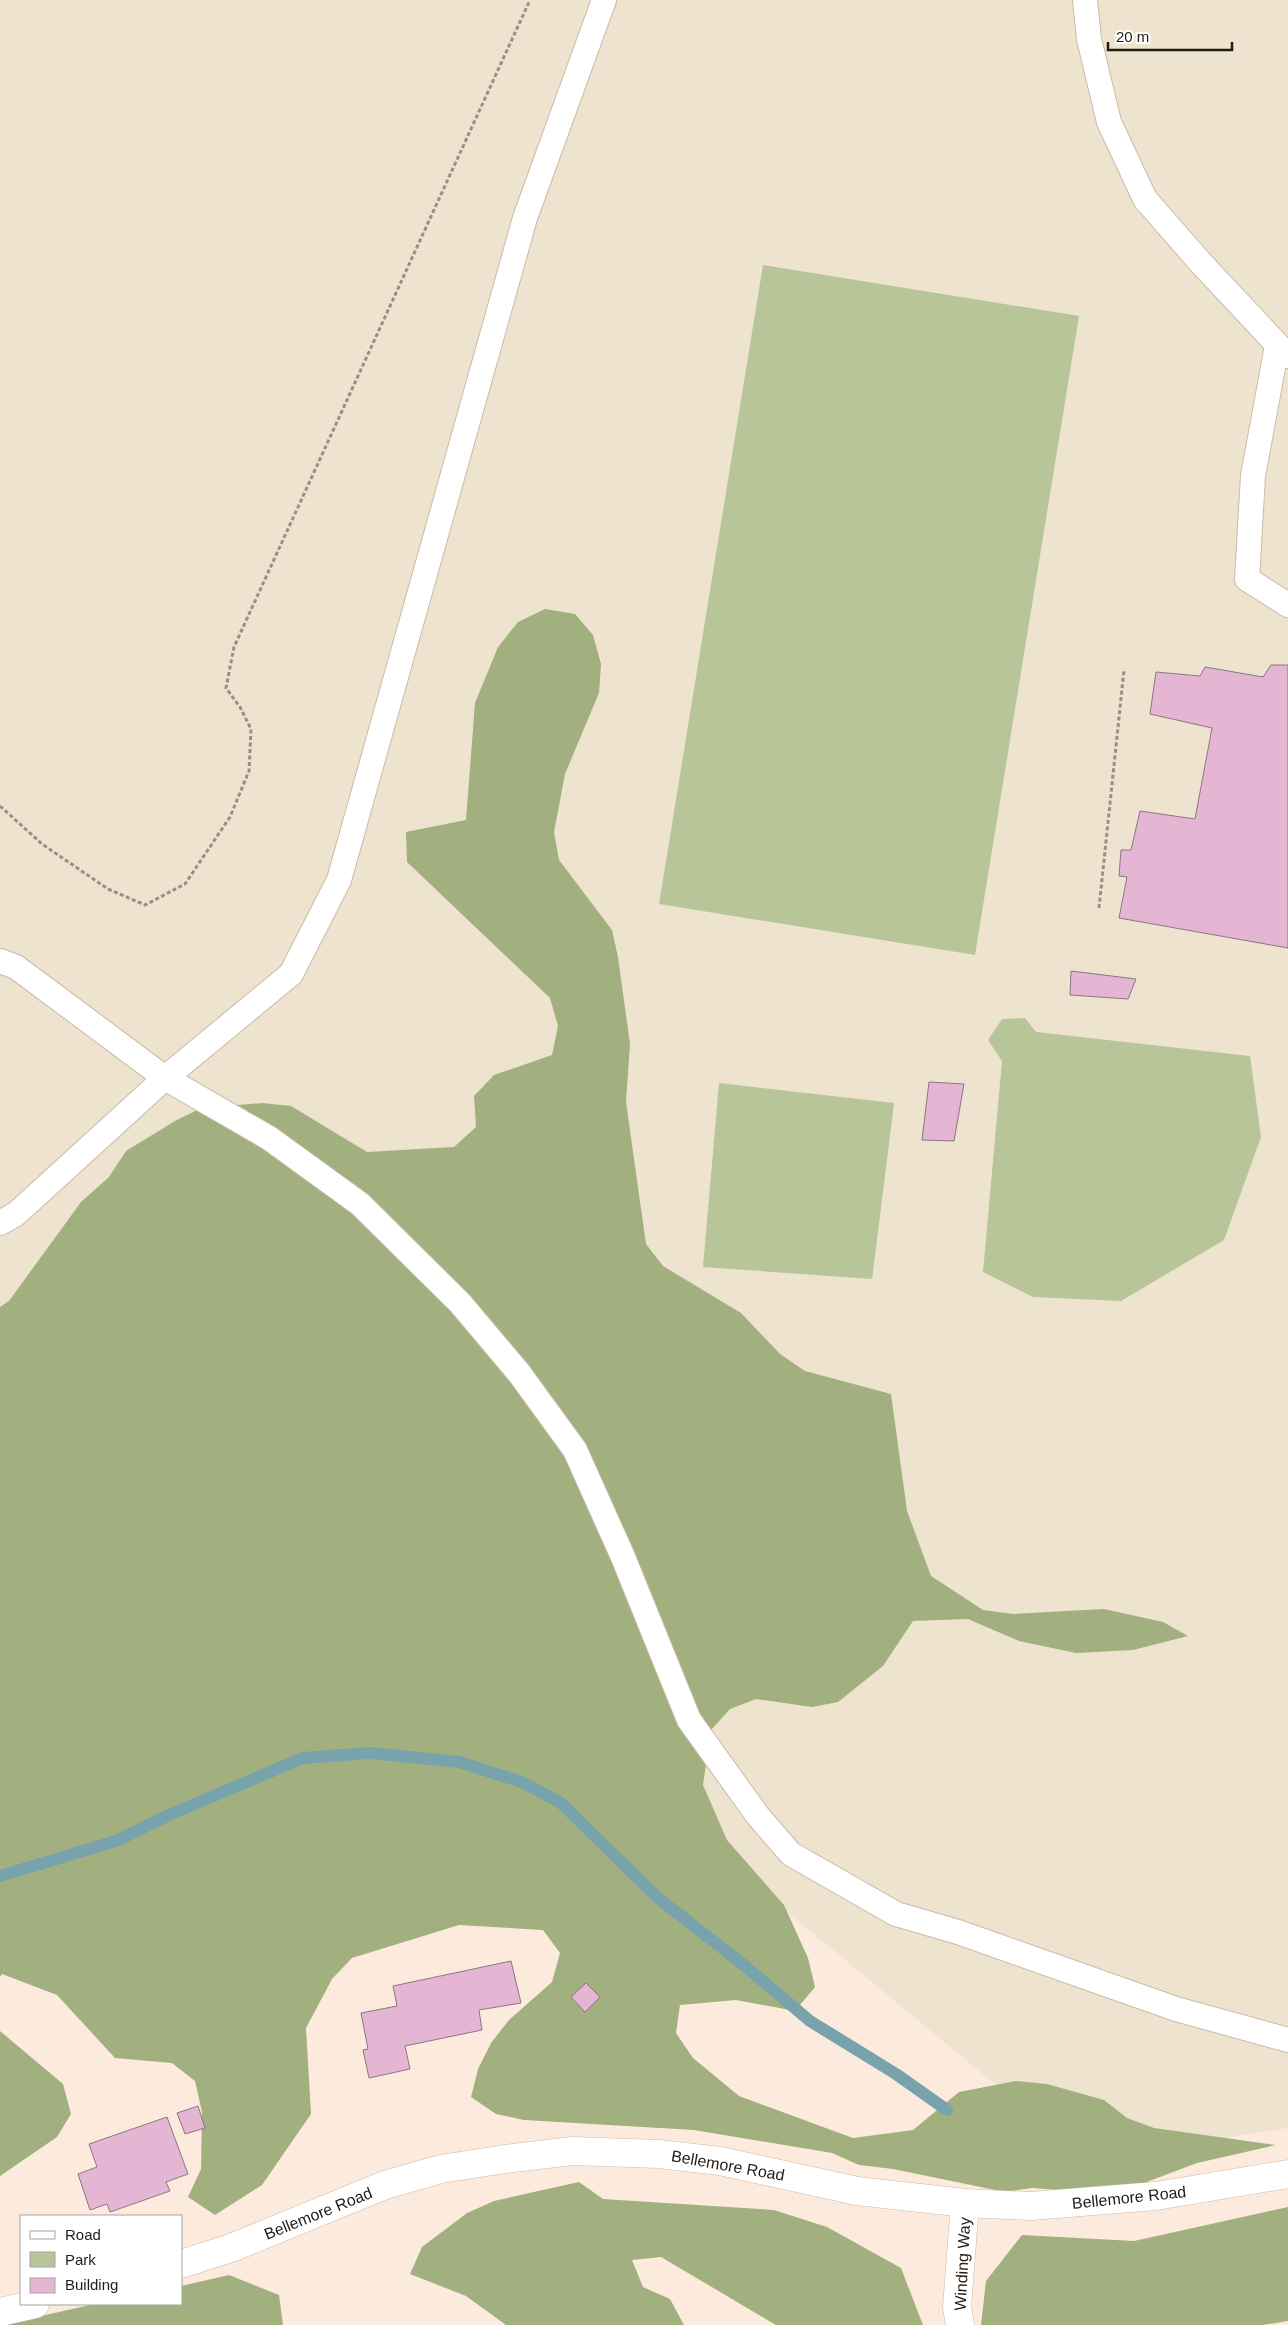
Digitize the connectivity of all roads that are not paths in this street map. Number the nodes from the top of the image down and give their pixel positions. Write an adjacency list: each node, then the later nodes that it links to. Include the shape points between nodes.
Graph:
1 (604, 0): 6 (lane, via 525,218 338,880 292,974)
2 (1085, 0): 3 (lane, via 1089,39 1109,122 1145,199)
3 (1283, 351): 4 (lane, via 1253,476 1247,579)
4 (1288, 605)
5 (0, 961): 6 (lane, via 16,966)
6 (164, 1078): 7 (lane, via 16,1214); 8 (lane, via 269,1138 360,1204 460,1303 519,1373 575,1450 623,1557 689,1720 758,1816 791,1854 896,1914 958,1932 1176,2009)
7 (0, 1223)
8 (1288, 2040)
9 (1288, 2174): 10 (street, Bellemore Road, via 1156,2196 1081,2203 1031,2206)
10 (965, 2203): 11 (street, Bellemore Road, via 857,2191 720,2161 659,2154 572,2151 441,2169 385,2185 231,2248); 14 (street, Winding Way, via 957,2307)
11 (182, 2264)
12 (31, 2305): 13 (street)
13 (0, 2312)
14 (960, 2325)

